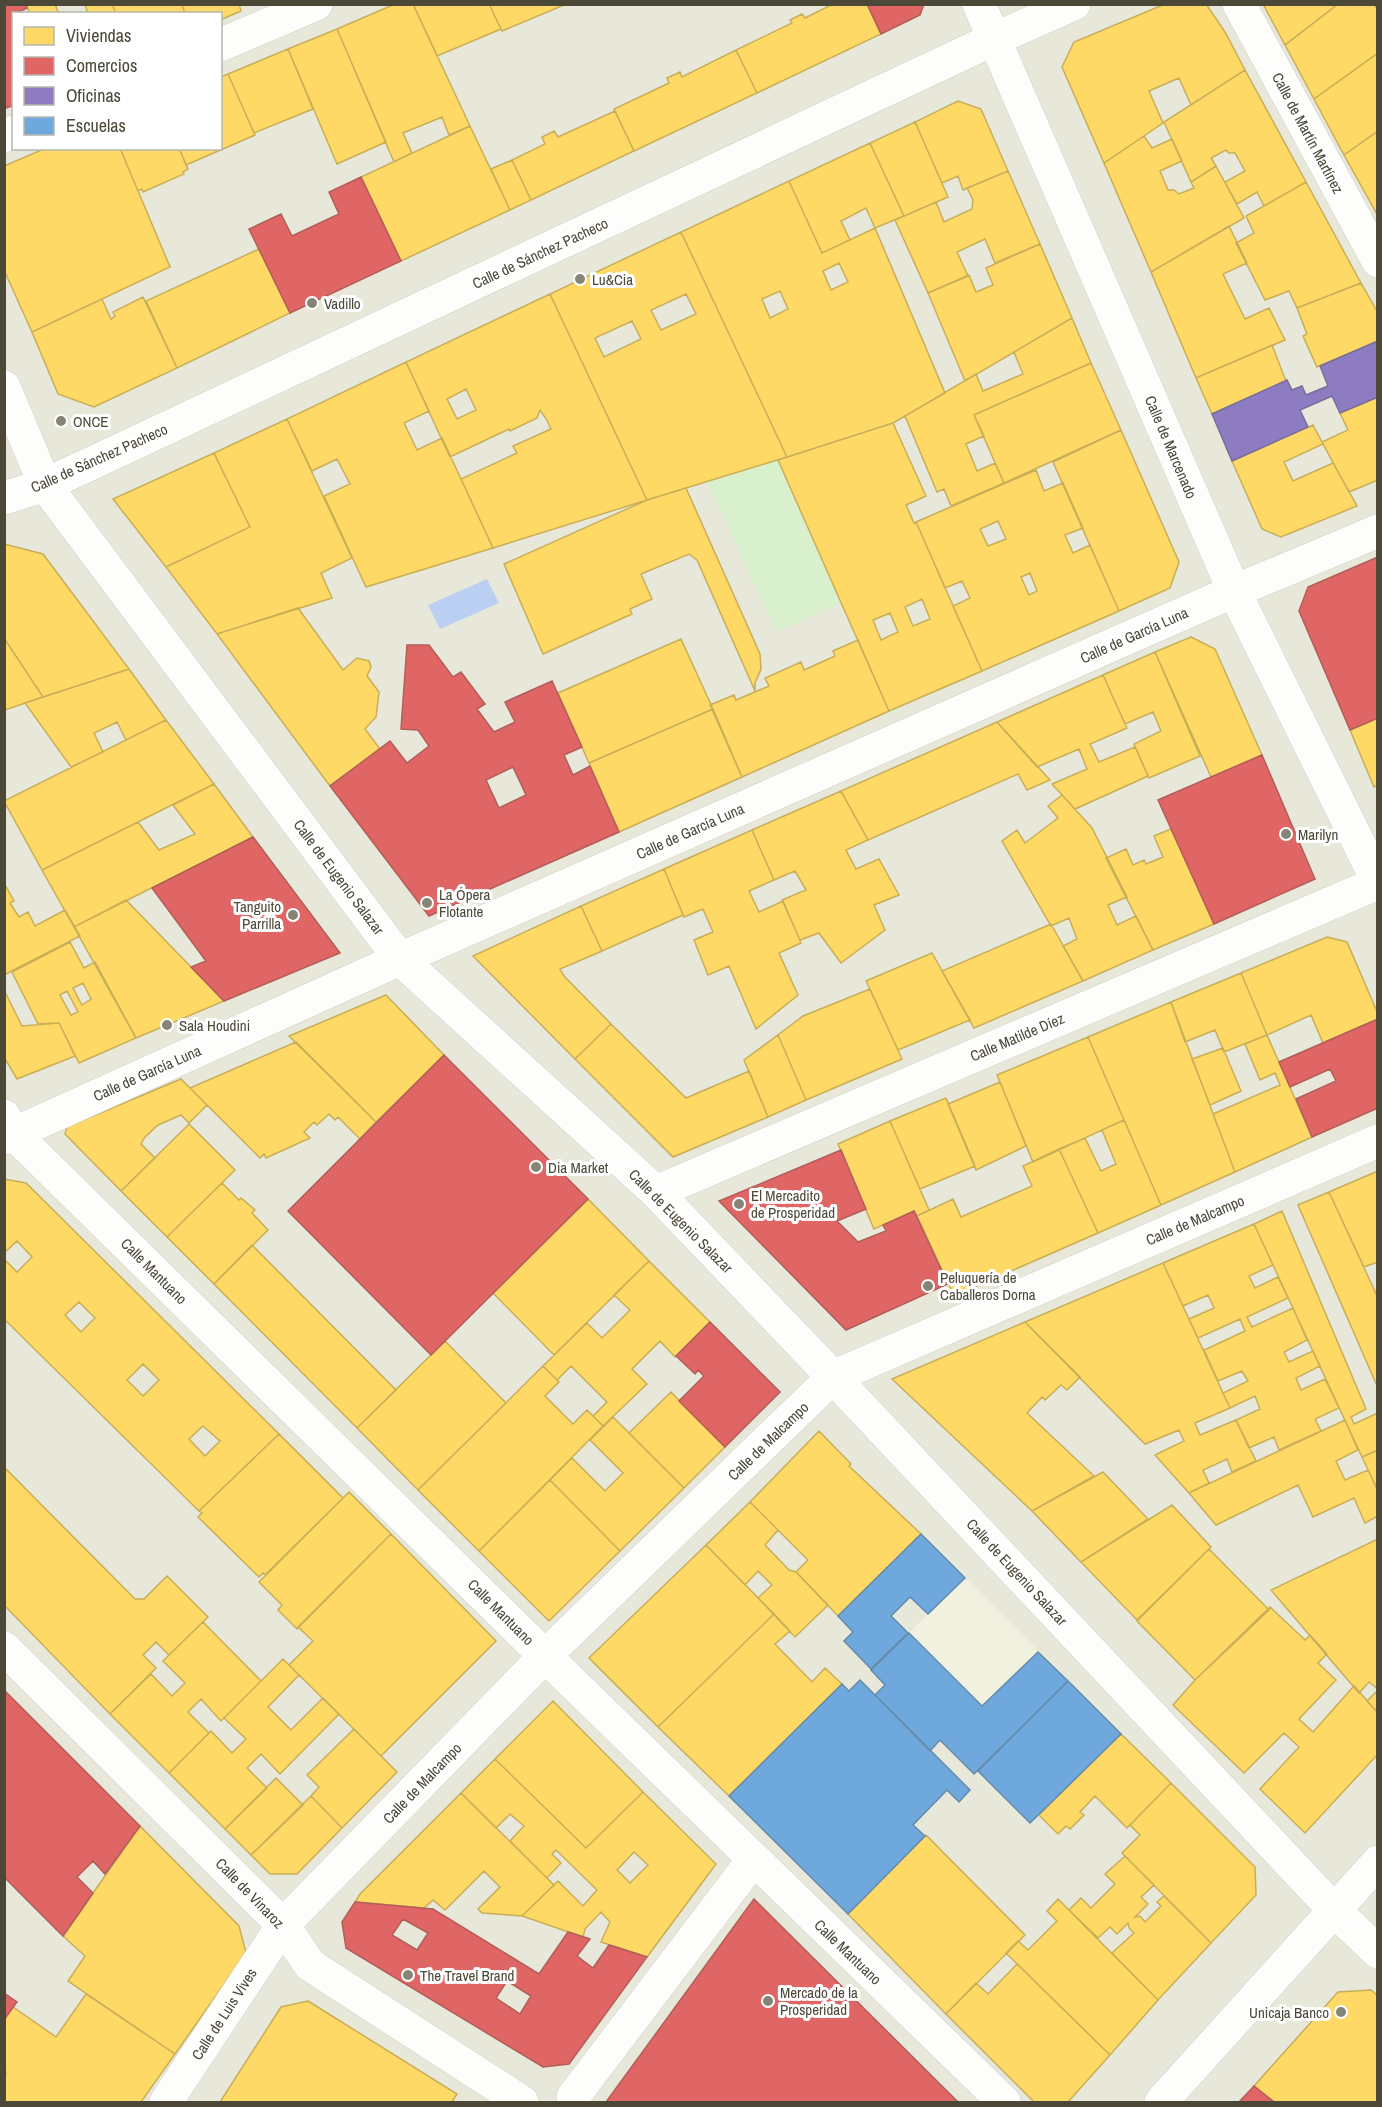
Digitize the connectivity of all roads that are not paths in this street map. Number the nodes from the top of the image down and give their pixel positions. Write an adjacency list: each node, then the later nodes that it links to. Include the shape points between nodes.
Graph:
1 (316, 4): 6 (street)
2 (979, 4): 5 (street, Calle de Marcenado)
3 (1074, 4): 5 (street, Calle de Sánchez Pacheco)
4 (1239, 4): 7 (street, Calle de Martín Martínez)
5 (994, 39): 9 (street, Calle de Sánchez Pacheco); 12 (street, Calle de Marcenado)
6 (222, 44)
7 (1377, 261)
8 (4, 387): 9 (street, Calle de Eugenio Salazar)
9 (45, 485): 10 (street, Calle de Sánchez Pacheco); 14 (street, Calle de Eugenio Salazar)
10 (4, 498)
11 (1377, 531): 12 (street, Calle de García Luna)
12 (1233, 591): 13 (street, Calle de Marcenado); 14 (street, Calle de García Luna)
13 (1377, 882): 17 (street, Calle Matilde Díez)
14 (400, 959): 15 (street, Calle de García Luna); 17 (street, Calle de Eugenio Salazar)
15 (8, 1129): 20 (street, Calle Mantuano)
16 (1377, 1141): 18 (street, Calle de Malcampo)
17 (656, 1192): 18 (street, Calle de Eugenio Salazar)
18 (833, 1377): 20 (street, Calle de Malcampo); 23 (street, Calle de Eugenio Salazar)
19 (4, 1648): 24 (street, Calle de Vinaroz)
20 (545, 1656): 21 (street, Calle Mantuano); 24 (street, Calle de Malcampo)
21 (753, 1860): 26 (street); 29 (street, Calle Mantuano)
22 (1377, 1862): 23 (street)
23 (1335, 1911): 25 (street, Calle de Eugenio Salazar); 30 (street)
24 (283, 1925): 27 (street, Calle de Luis Vives); 28 (street, Calle de Vinaroz, via 310,1965)
25 (1377, 1952)
26 (573, 2097)
27 (166, 2103)
28 (522, 2103)
29 (1004, 2103)
30 (1161, 2103)

